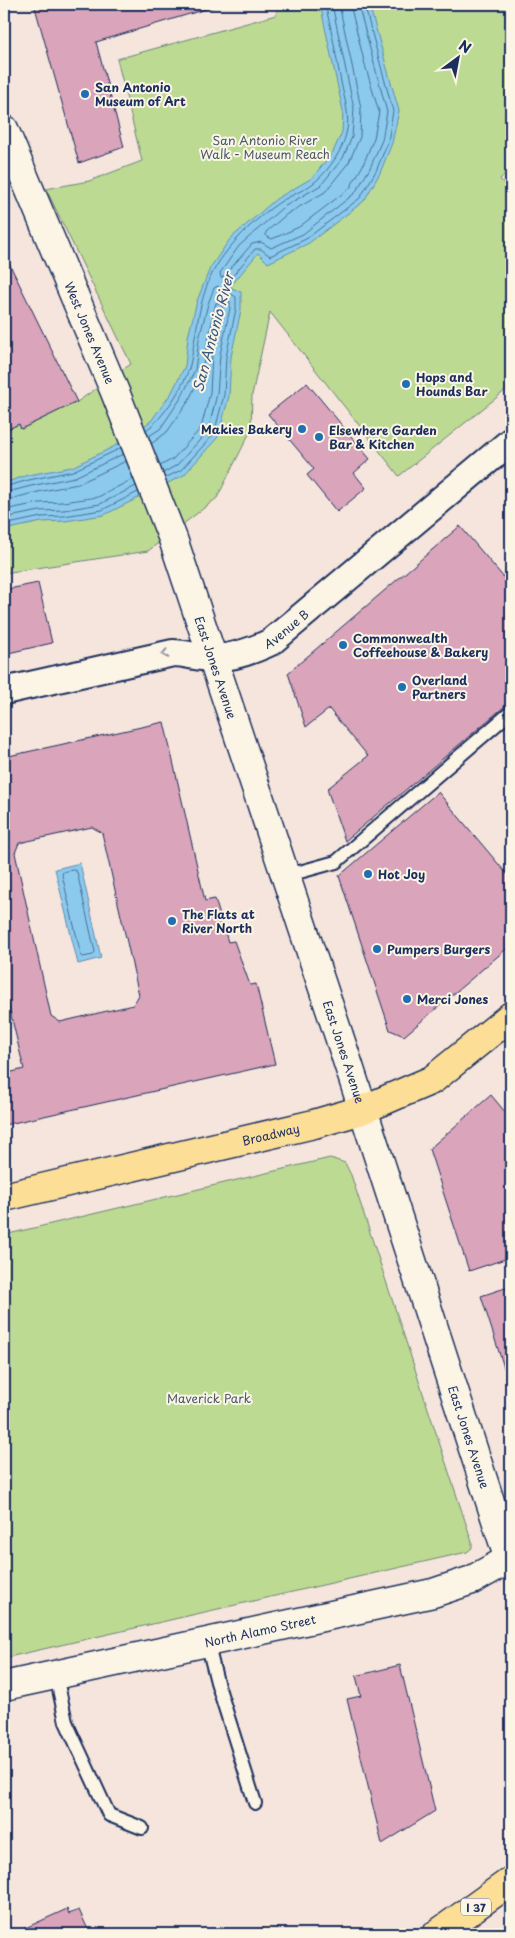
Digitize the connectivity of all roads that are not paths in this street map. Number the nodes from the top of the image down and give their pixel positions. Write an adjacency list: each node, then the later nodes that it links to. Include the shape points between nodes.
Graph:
1 (4, 129): 3 (street, West Jones Avenue)
2 (511, 441): 4 (street, Avenue B, via 271,642 252,651)
3 (173, 539): 4 (street, East Jones Avenue)
4 (213, 658): 5 (street, Avenue B, one-way to 5, via 173,653); 7 (street, East Jones Avenue)
5 (4, 691)
6 (511, 712): 7 (lane, via 336,862)
7 (285, 876): 9 (street, East Jones Avenue)
8 (511, 1016): 9 (main road, Broadway, via 432,1080)
9 (362, 1110): 10 (main road, Broadway); 11 (street, East Jones Avenue)
10 (4, 1197)
11 (511, 1561): 12 (street, North Alamo Street, via 472,1580 434,1592)
12 (207, 1642): 13 (street, North Alamo Street); 15 (lane)
13 (56, 1675): 14 (street, North Alamo Street); 16 (lane, via 66,1722 109,1814)
14 (4, 1686)
15 (255, 1804)
16 (142, 1828)
17 (511, 1881): 18 (main road, I 37)
18 (437, 1933)

